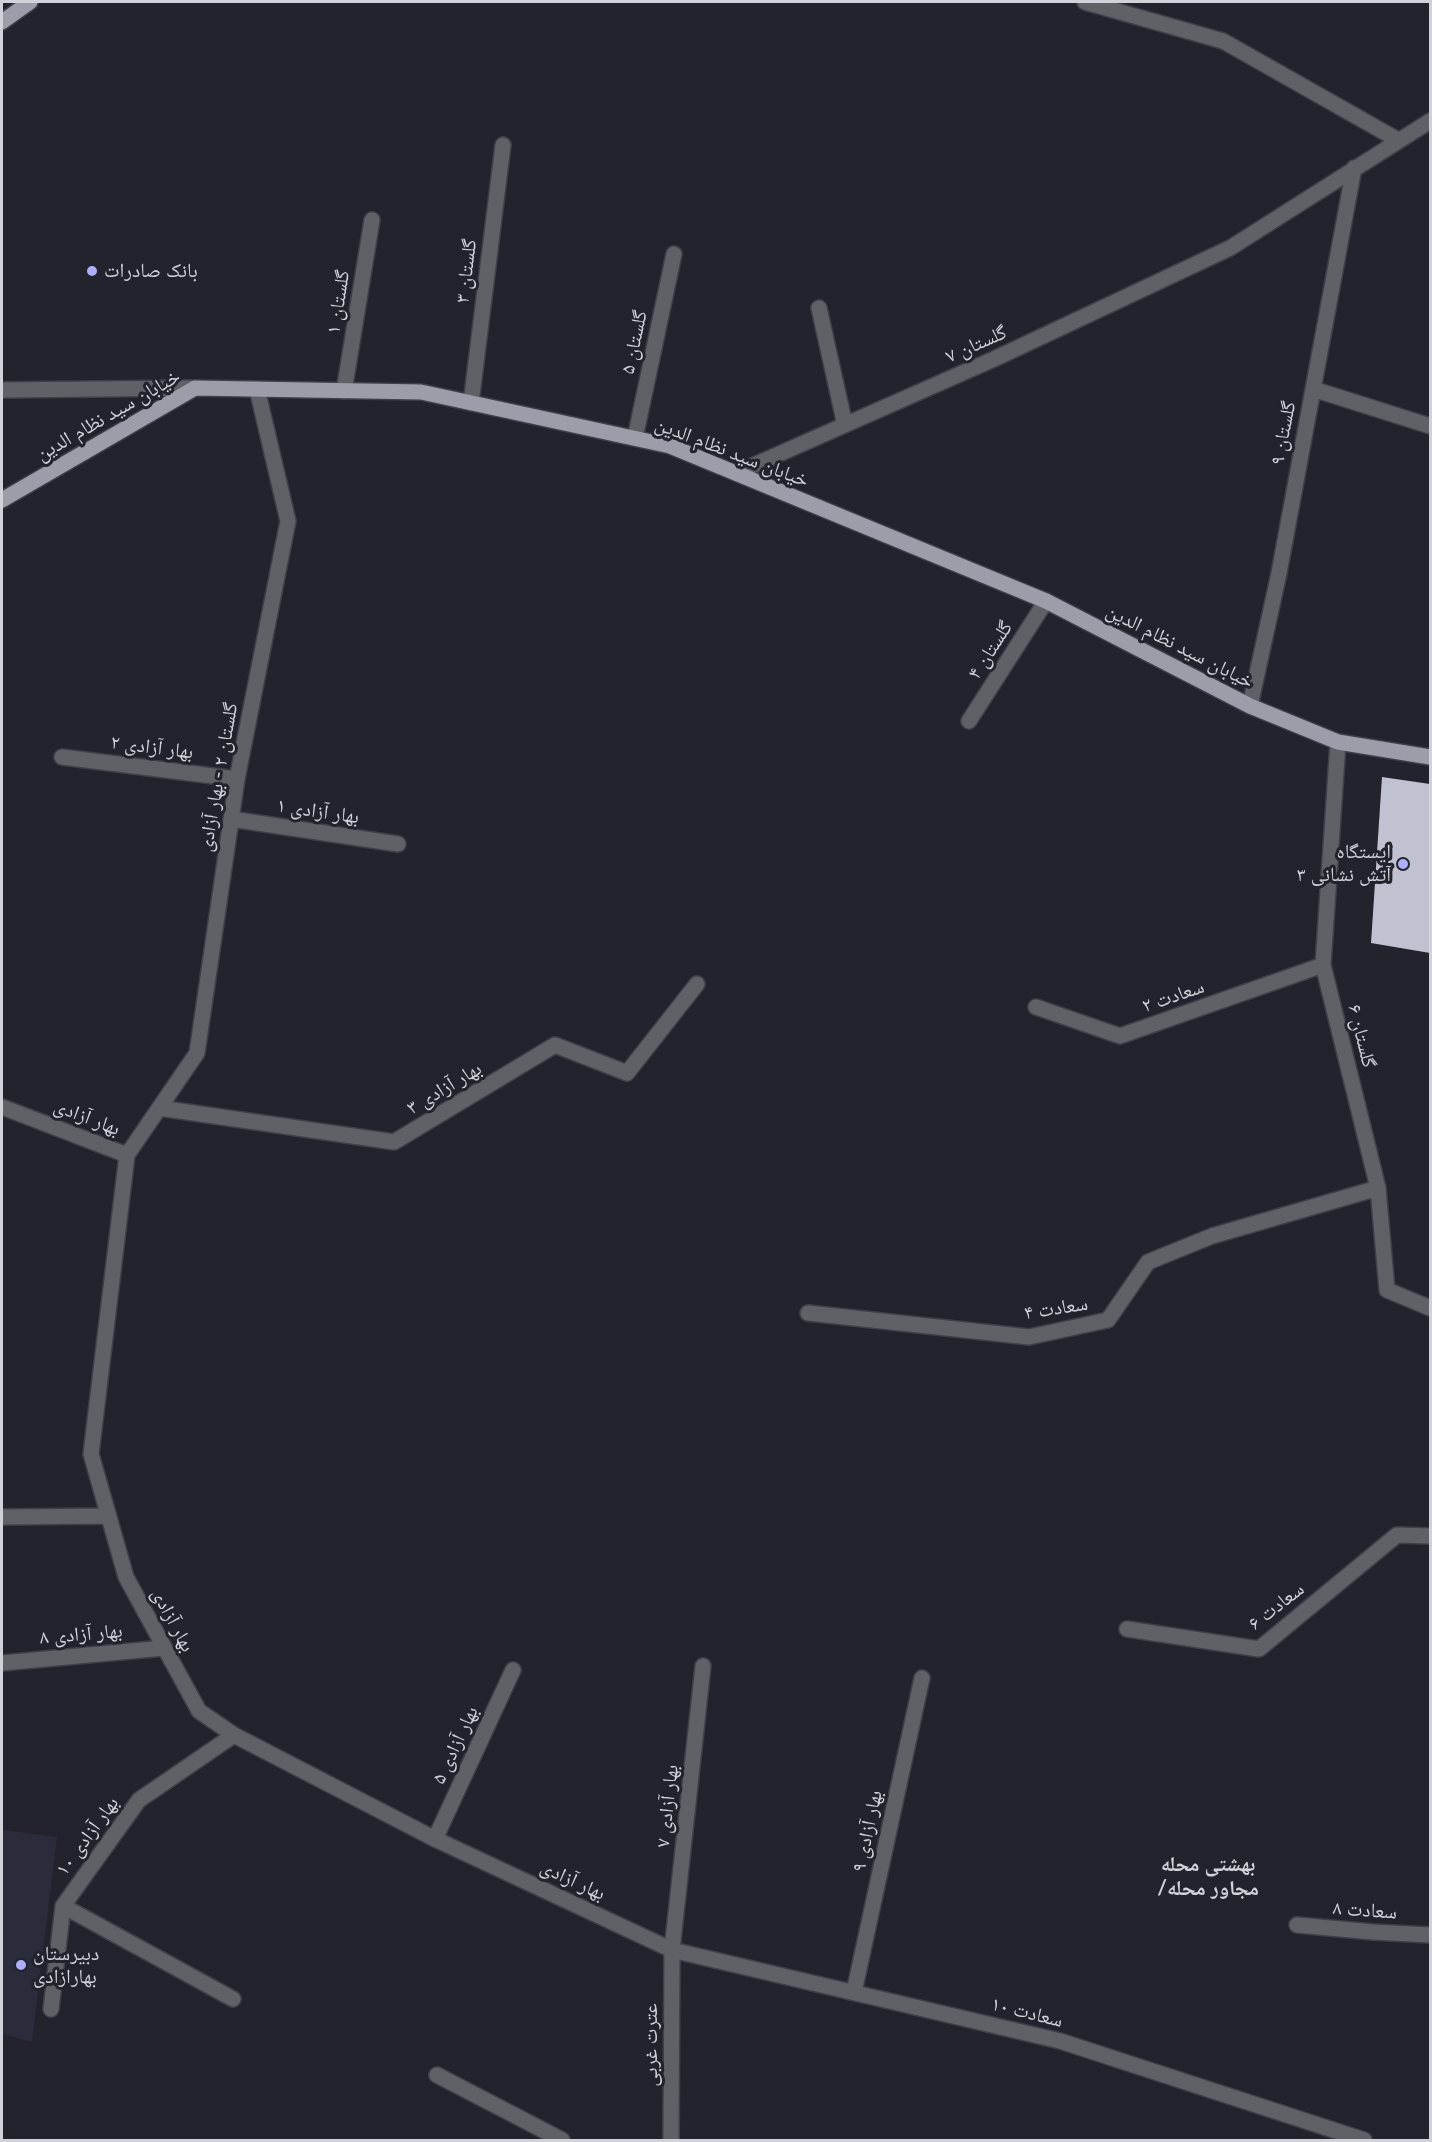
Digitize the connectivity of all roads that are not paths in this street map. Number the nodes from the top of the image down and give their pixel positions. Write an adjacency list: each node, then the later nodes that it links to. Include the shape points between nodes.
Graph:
1 (30, 2): 3 (main road)
2 (1085, 2): 5 (street, via 1223,41)
3 (2, 22)
4 (1431, 121): 5 (street, گلستان ۷)
5 (1398, 140): 7 (street, گلستان ۷)
6 (503, 145): 16 (street, گلستان ۳)
7 (1354, 168): 13 (street, گلستان ۹); 17 (street, گلستان ۷, via 1230,248)
8 (372, 220): 15 (street, گلستان ۱)
9 (674, 254): 19 (street, گلستان ۵)
10 (819, 308): 17 (street)
11 (195, 388): 12 (main road, خیابان سید نظام الدین); 14 (street); 21 (main road, خیابان سید نظام الدین)
12 (257, 389): 15 (main road, خیابان سید نظام الدین); 28 (street, گلستان ۲ - بهار آزادی, via 288,521)
13 (1313, 389): 18 (street); 23 (street, گلستان ۹)
14 (2, 390)
15 (344, 390): 16 (main road, خیابان سید نظام الدین, via 421,392)
16 (471, 403): 19 (main road, خیابان سید نظام الدین)
17 (845, 425): 20 (street, گلستان ۷)
18 (1431, 426)
19 (634, 438): 20 (main road, خیابان سید نظام الدین, via 670,446)
20 (736, 473): 22 (main road, خیابان سید نظام الدین)
21 (2, 500)
22 (1046, 601): 23 (main road, خیابان سید نظام الدین); 24 (street, گلستان ۴)
23 (1250, 706): 25 (main road, خیابان سید نظام الدین)
24 (969, 721)
25 (1338, 742): 27 (main road, خیابان سید نظام الدین); 31 (street, گلستان ۶)
26 (62, 757): 28 (street, بهار آزادی ۲)
27 (1431, 757)
28 (237, 779): 29 (street, گلستان ۲ - بهار آزادی)
29 (231, 819): 30 (street, بهار آزادی ۱); 35 (street, گلستان ۲ - بهار آزادی, via 197,1053)
30 (398, 844)
31 (1323, 965): 33 (street, سعادت ۲, via 1120,1036); 37 (street, گلستان ۶)
32 (697, 984): 35 (street, بهار آزادی ۳, via 627,1073 555,1046 394,1142)
33 (1036, 1007)
34 (2, 1107): 36 (street, بهار آزادی)
35 (159, 1108): 36 (street, گلستان ۲ - بهار آزادی)
36 (127, 1155): 40 (street, بهار آزادی, via 91,1454)
37 (1378, 1188): 38 (street, گلستان ۶, via 1387,1290); 39 (street, سعادت ۴, via 1212,1236 1148,1263 1108,1320 1029,1337)
38 (1431, 1308)
39 (808, 1312)
40 (109, 1516): 41 (street); 44 (street, بهار آزادی, via 126,1577)
41 (2, 1517)
42 (1431, 1536): 43 (street, سعادت ۶, via 1397,1535 1259,1648)
43 (1127, 1629)
44 (164, 1648): 45 (street, بهار آزادی ۸); 49 (street, بهار آزادی, via 199,1711)
45 (2, 1663)
46 (703, 1666): 54 (street, بهار آزادی ۷)
47 (513, 1670): 50 (street, بهار آزادی ۵)
48 (922, 1678): 55 (street, بهار آزادی ۹)
49 (234, 1735): 50 (street, بهار آزادی); 51 (street, بهار آزادی ۱۰, via 139,1800)
50 (435, 1839): 54 (street, بهار آزادی)
51 (63, 1906): 56 (street); 57 (street, بهار آزادی ۱۰)
52 (1297, 1925): 53 (street, سعادت ۸)
53 (1431, 1935)
54 (672, 1950): 55 (street, سعادت ۱۰); 60 (street, عترت غربی)
55 (854, 1992): 61 (street, سعادت ۱۰, via 1060,2041)
56 (233, 1999)
57 (51, 2009)
58 (437, 2075): 59 (street)
59 (562, 2140)
60 (672, 2140)
61 (1364, 2140)

